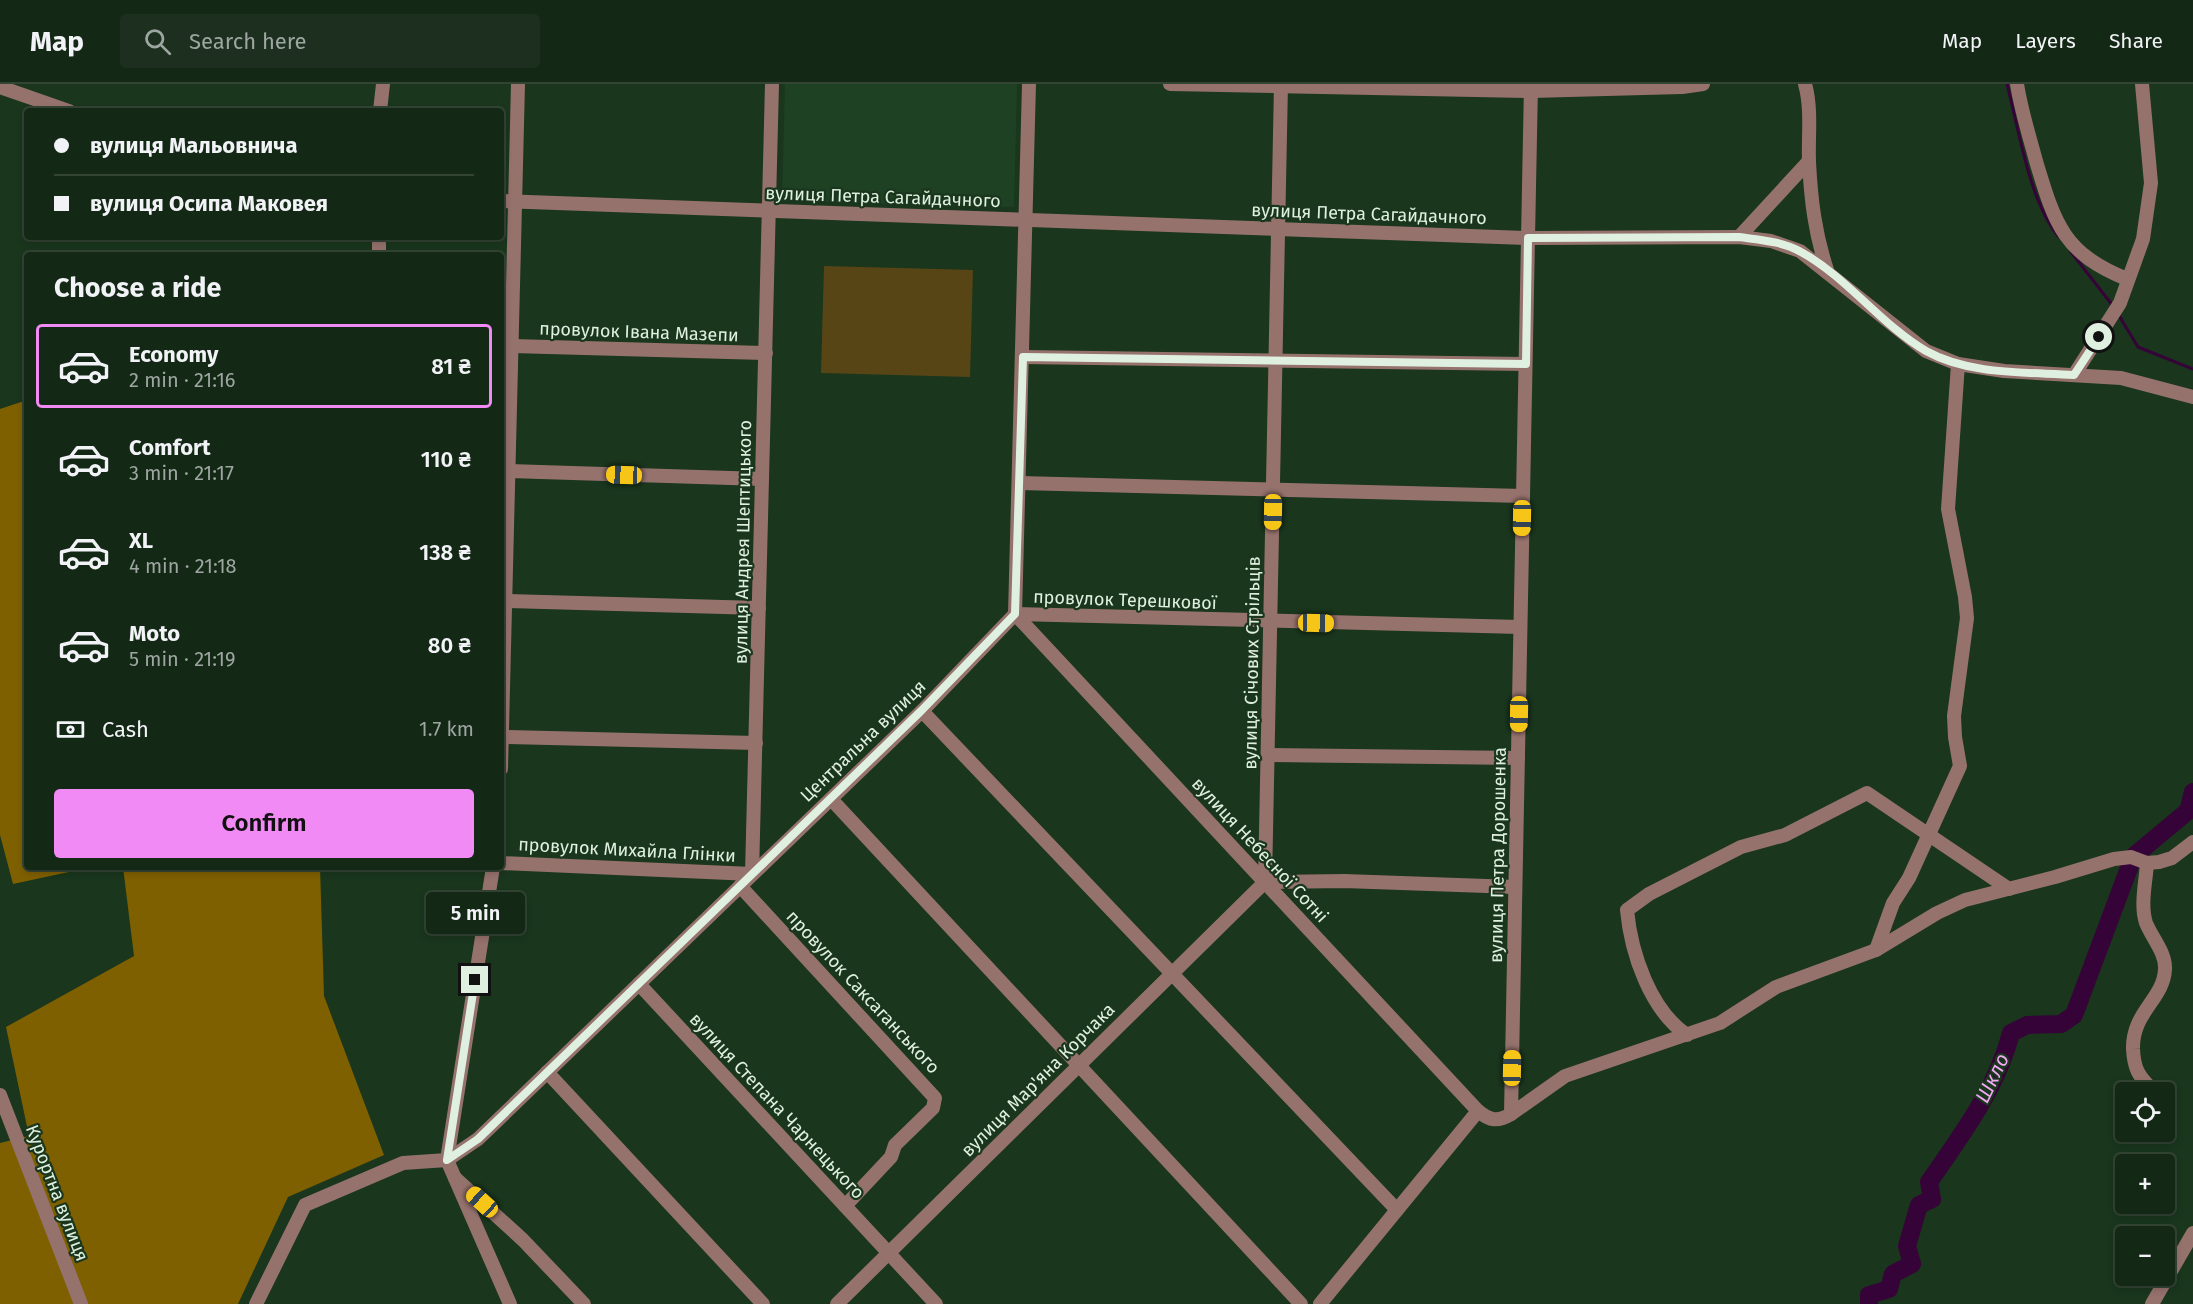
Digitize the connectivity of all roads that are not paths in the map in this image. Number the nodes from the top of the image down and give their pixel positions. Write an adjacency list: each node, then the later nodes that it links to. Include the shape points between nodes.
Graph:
1 (383, 84): 16 (street)
2 (518, 84): 18 (street)
3 (772, 84): 19 (street, вулиця Андрея Шептицького)
4 (1029, 84): 20 (street)
5 (1170, 84): 11 (street)
6 (1703, 84): 13 (street)
7 (1805, 84): 14 (street)
8 (1816, 84): 14 (street)
9 (2017, 84): 25 (street, via 2054,218 2083,256 2103,270)
10 (2142, 84): 25 (street, via 2151,183 2143,239)
11 (1281, 85): 13 (street); 21 (street, вулиця Січових Стрільців)
12 (0, 87): 15 (street)
13 (1531, 88): 23 (street, вулиця Петра Дорошенка)
14 (1809, 99): 17 (street)
15 (60, 108)
16 (380, 108)
17 (1809, 161): 22 (street); 24 (street, via 1815,234)
18 (508, 201): 19 (street, вулиця Петра Сагайдачного); 26 (street)
19 (769, 211): 20 (street, вулиця Петра Сагайдачного); 27 (street, вулиця Андрея Шептицького)
20 (1027, 220): 21 (street, вулиця Петра Сагайдачного); 28 (street)
21 (1278, 229): 23 (street, вулиця Петра Сагайдачного); 29 (street, вулиця Січових Стрільців)
22 (1739, 237): 23 (street, вулиця Петра Сагайдачного); 24 (street, вулиця Петра Сагайдачного, via 1771,241 1800,251)
23 (1528, 238): 30 (street, вулиця Петра Дорошенка)
24 (1827, 270): 31 (street, вулиця Петра Сагайдачного, via 1926,351)
25 (2127, 279): 32 (street, via 2120,303)
26 (512, 346): 27 (street, провулок Івана Мазепи); 34 (street)
27 (766, 353): 35 (street, вулиця Андрея Шептицького)
28 (1023, 357): 29 (street); 36 (street)
29 (1276, 360): 30 (street); 37 (street, вулиця Січових Стрільців)
30 (1526, 364): 38 (street, вулиця Петра Дорошенка)
31 (1958, 364): 32 (street, вулиця Петра Сагайдачного); 50 (street, via 1948,509 1967,618 1954,716 1960,766)
32 (2074, 375): 33 (street, вулиця Петра Сагайдачного, via 2121,378)
33 (2193, 397)
34 (509, 471): 35 (street); 39 (street)
35 (762, 479): 40 (street, вулиця Андрея Шептицького)
36 (1020, 483): 37 (street); 41 (street)
37 (1273, 490): 38 (street); 42 (street, вулиця Січових Стрільців)
38 (1523, 496): 43 (street, вулиця Петра Дорошенка)
39 (507, 602): 40 (street); 45 (street)
40 (759, 608): 46 (street, вулиця Андрея Шептицького)
41 (1015, 614): 42 (street, провулок Терешкової); 44 (street, Центральна вулиця); 56 (street, вулиця Небесної Сотні)
42 (1271, 622): 43 (street, провулок Терешкової); 47 (street, вулиця Січових Стрільців)
43 (1520, 627): 48 (street, вулиця Петра Дорошенка)
44 (921, 711): 49 (street, Центральна вулиця); 61 (street)
45 (504, 737): 46 (street)
46 (756, 743): 55 (street, вулиця Андрея Шептицького)
47 (1268, 755): 48 (street); 56 (street, вулиця Січових Стрільців)
48 (1518, 758): 58 (street, вулиця Петра Дорошенка)
49 (831, 799): 55 (street, Центральна вулиця); 64 (street)
50 (1929, 835): 59 (street); 60 (street, via 1893,903); 63 (street, via 1867,793 1785,835 1741,847 1649,894 1627,910 1643,976 1671,1024)
51 (2193, 842): 53 (street, via 2172,858)
52 (504, 863): 55 (street, провулок Михайла Глінки)
53 (2147, 863): 59 (street, via 2131,857 2114,858); 66 (street, via 2144,914 2166,968 2159,988 2135,1026 2134,1067)
54 (493, 870): 70 (street)
55 (752, 874): 57 (street, Центральна вулиця)
56 (1266, 882): 58 (street); 61 (street, вулиця Мар'яна Корчака); 68 (street, вулиця Небесної Сотні)
57 (740, 886): 62 (street, Центральна вулиця); 72 (street, провулок Саксаганського, via 934,1098 933,1108 895,1145 891,1157)
58 (1515, 887): 69 (street, вулиця Петра Дорошенка)
59 (2009, 889): 60 (street, via 1955,904)
60 (1876, 950): 63 (street, via 1776,987 1720,1023)
61 (1172, 974): 64 (street, вулиця Мар'яна Корчака); 73 (street)
62 (639, 984): 65 (street, Центральна вулиця); 72 (street, вулиця Степана Чарнецького)
63 (1687, 1035): 69 (street, via 1565,1076)
64 (1079, 1065): 75 (street, вулиця Мар'яна Корчака); 83 (street)
65 (548, 1072): 70 (street, Центральна вулиця, via 478,1139); 80 (street)
66 (2145, 1082)
67 (0, 1095): 76 (street, Курортна вулиця)
68 (1478, 1112): 69 (street, via 1496,1120); 73 (street)
69 (1511, 1114)
70 (447, 1160): 71 (street); 77 (street, via 403,1163 305,1205)
71 (452, 1175): 78 (street); 79 (street, via 523,1240)
72 (845, 1206): 75 (street, вулиця Степана Чарнецького)
73 (1397, 1210): 84 (street)
74 (2193, 1233): 85 (street)
75 (889, 1253): 81 (street, вулиця Мар'яна Корчака); 82 (street, вулиця Степана Чарнецького)
76 (81, 1304)
77 (256, 1304)
78 (510, 1304)
79 (584, 1304)
80 (764, 1304)
81 (837, 1304)
82 (936, 1304)
83 (1301, 1304)
84 (1320, 1304)
85 (2152, 1304)

